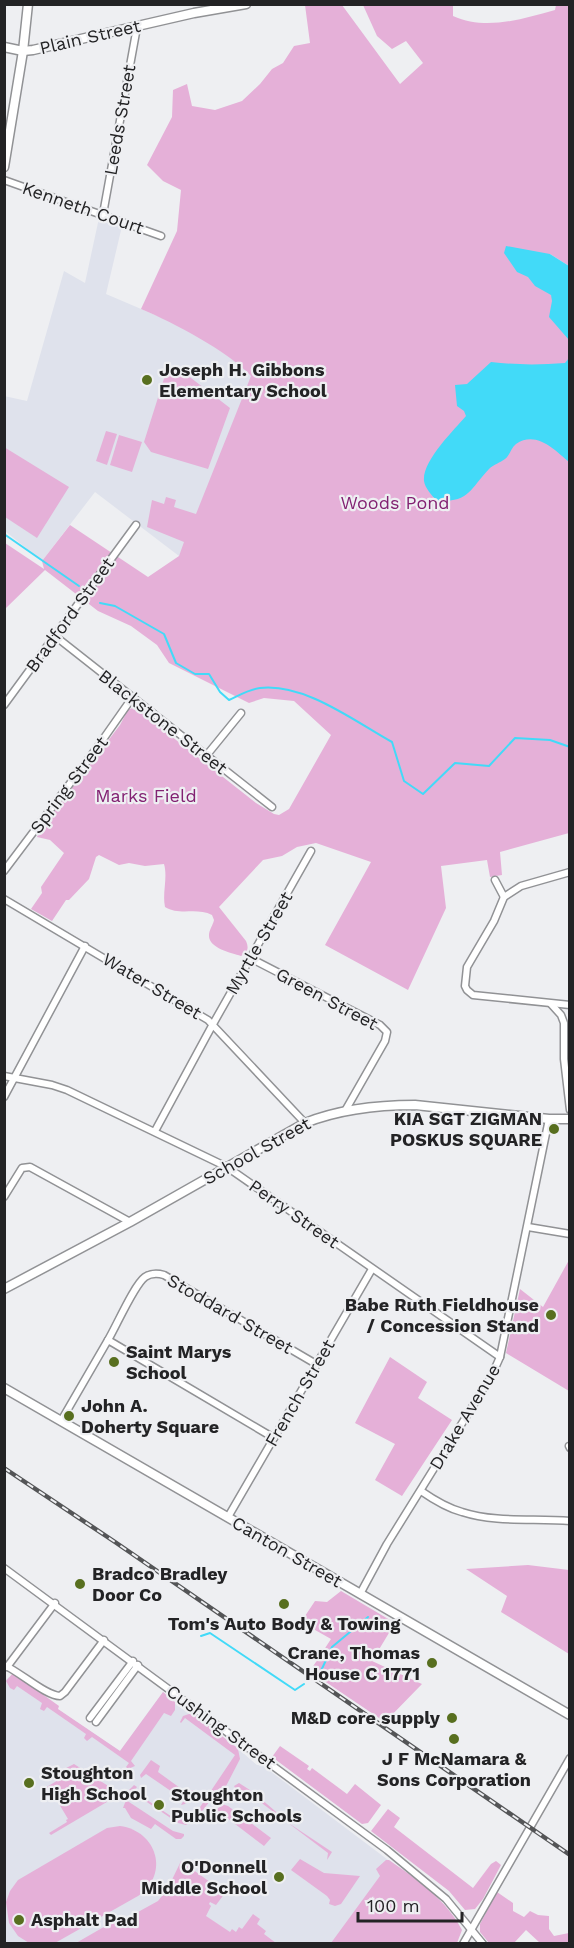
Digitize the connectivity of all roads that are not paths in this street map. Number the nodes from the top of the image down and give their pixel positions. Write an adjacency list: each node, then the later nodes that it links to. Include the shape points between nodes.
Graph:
1 (28, 4): 5 (street)
2 (246, 4): 3 (street, Plain Street)
3 (137, 27): 5 (street, Plain Street); 9 (street, Leeds Street)
4 (4, 47): 5 (street, Plain Street)
5 (23, 51): 6 (street)
6 (8, 132): 7 (street)
7 (4, 167)
8 (4, 180): 9 (street, Kenneth Court)
9 (103, 214): 10 (street, Kenneth Court)
10 (161, 236)
11 (136, 525): 12 (street, Bradford Street)
12 (55, 636): 13 (street, Blackstone Street); 14 (street, Bradford Street)
13 (132, 698): 16 (street, Blackstone Street); 19 (street, Spring Street)
14 (4, 705)
15 (241, 713): 16 (street)
16 (206, 756): 17 (street, Blackstone Street)
17 (272, 807)
18 (311, 851): 25 (street, Myrtle Street)
19 (4, 872)
20 (570, 872): 22 (street, via 521,886)
21 (495, 880): 22 (street)
22 (504, 897): 26 (street, via 467,967 465,986 473,995)
23 (4, 899): 24 (street, Water Street)
24 (85, 946): 28 (street, Water Street); 31 (street)
25 (252, 959): 28 (street, Myrtle Street); 34 (street, Green Street, via 387,1032)
26 (549, 1003): 27 (street); 29 (street, via 561,1015)
27 (570, 1005)
28 (213, 1024): 37 (street, Water Street); 38 (street, Myrtle Street)
29 (567, 1034): 33 (street, via 564,1059)
30 (4, 1076): 31 (street, Perry Street)
31 (14, 1078): 32 (street); 38 (street, Perry Street, via 67,1090)
32 (4, 1097)
33 (570, 1110)
34 (345, 1111): 35 (street, School Street, via 415,1105); 37 (street, School Street)
35 (549, 1119): 36 (street, School Street); 42 (street, Drake Avenue)
36 (570, 1119)
37 (305, 1123): 39 (street, School Street)
38 (155, 1131): 39 (street, Perry Street)
39 (227, 1167): 41 (street, School Street); 44 (street, Perry Street)
40 (4, 1197): 41 (street, via 22,1168 30,1167)
41 (130, 1221): 45 (street, School Street)
42 (528, 1227): 43 (street); 47 (street, Drake Avenue)
43 (570, 1234)
44 (372, 1269): 47 (street, Perry Street); 48 (street, French Street)
45 (4, 1289)
46 (108, 1340): 48 (street, Stoddard Street, via 140,1281 158,1274); 50 (street); 51 (street)
47 (500, 1357): 52 (street, Drake Avenue)
48 (316, 1364): 51 (street, French Street)
49 (4, 1388): 50 (street, Canton Street)
50 (60, 1421): 53 (street, Canton Street)
51 (274, 1438): 53 (street, French Street)
52 (421, 1491): 54 (street, via 477,1516); 56 (street, Drake Avenue)
53 (228, 1517): 56 (street, Canton Street)
54 (570, 1521)
55 (4, 1568): 57 (street, Cushing Street)
56 (360, 1594): 61 (street, Canton Street)
57 (55, 1603): 58 (street, Cushing Street); 60 (street)
58 (104, 1640): 59 (street, Cushing Street); 60 (street, via 60,1696 51,1695)
59 (135, 1663): 62 (street); 63 (street); 65 (street, Cushing Street, via 387,1850 441,1895)
60 (6, 1667)
61 (570, 1715)
62 (90, 1718)
63 (96, 1722)
64 (570, 1758): 65 (street)
65 (470, 1929): 66 (street); 67 (street, Cushing Street)
66 (463, 1944)
67 (483, 1944)

